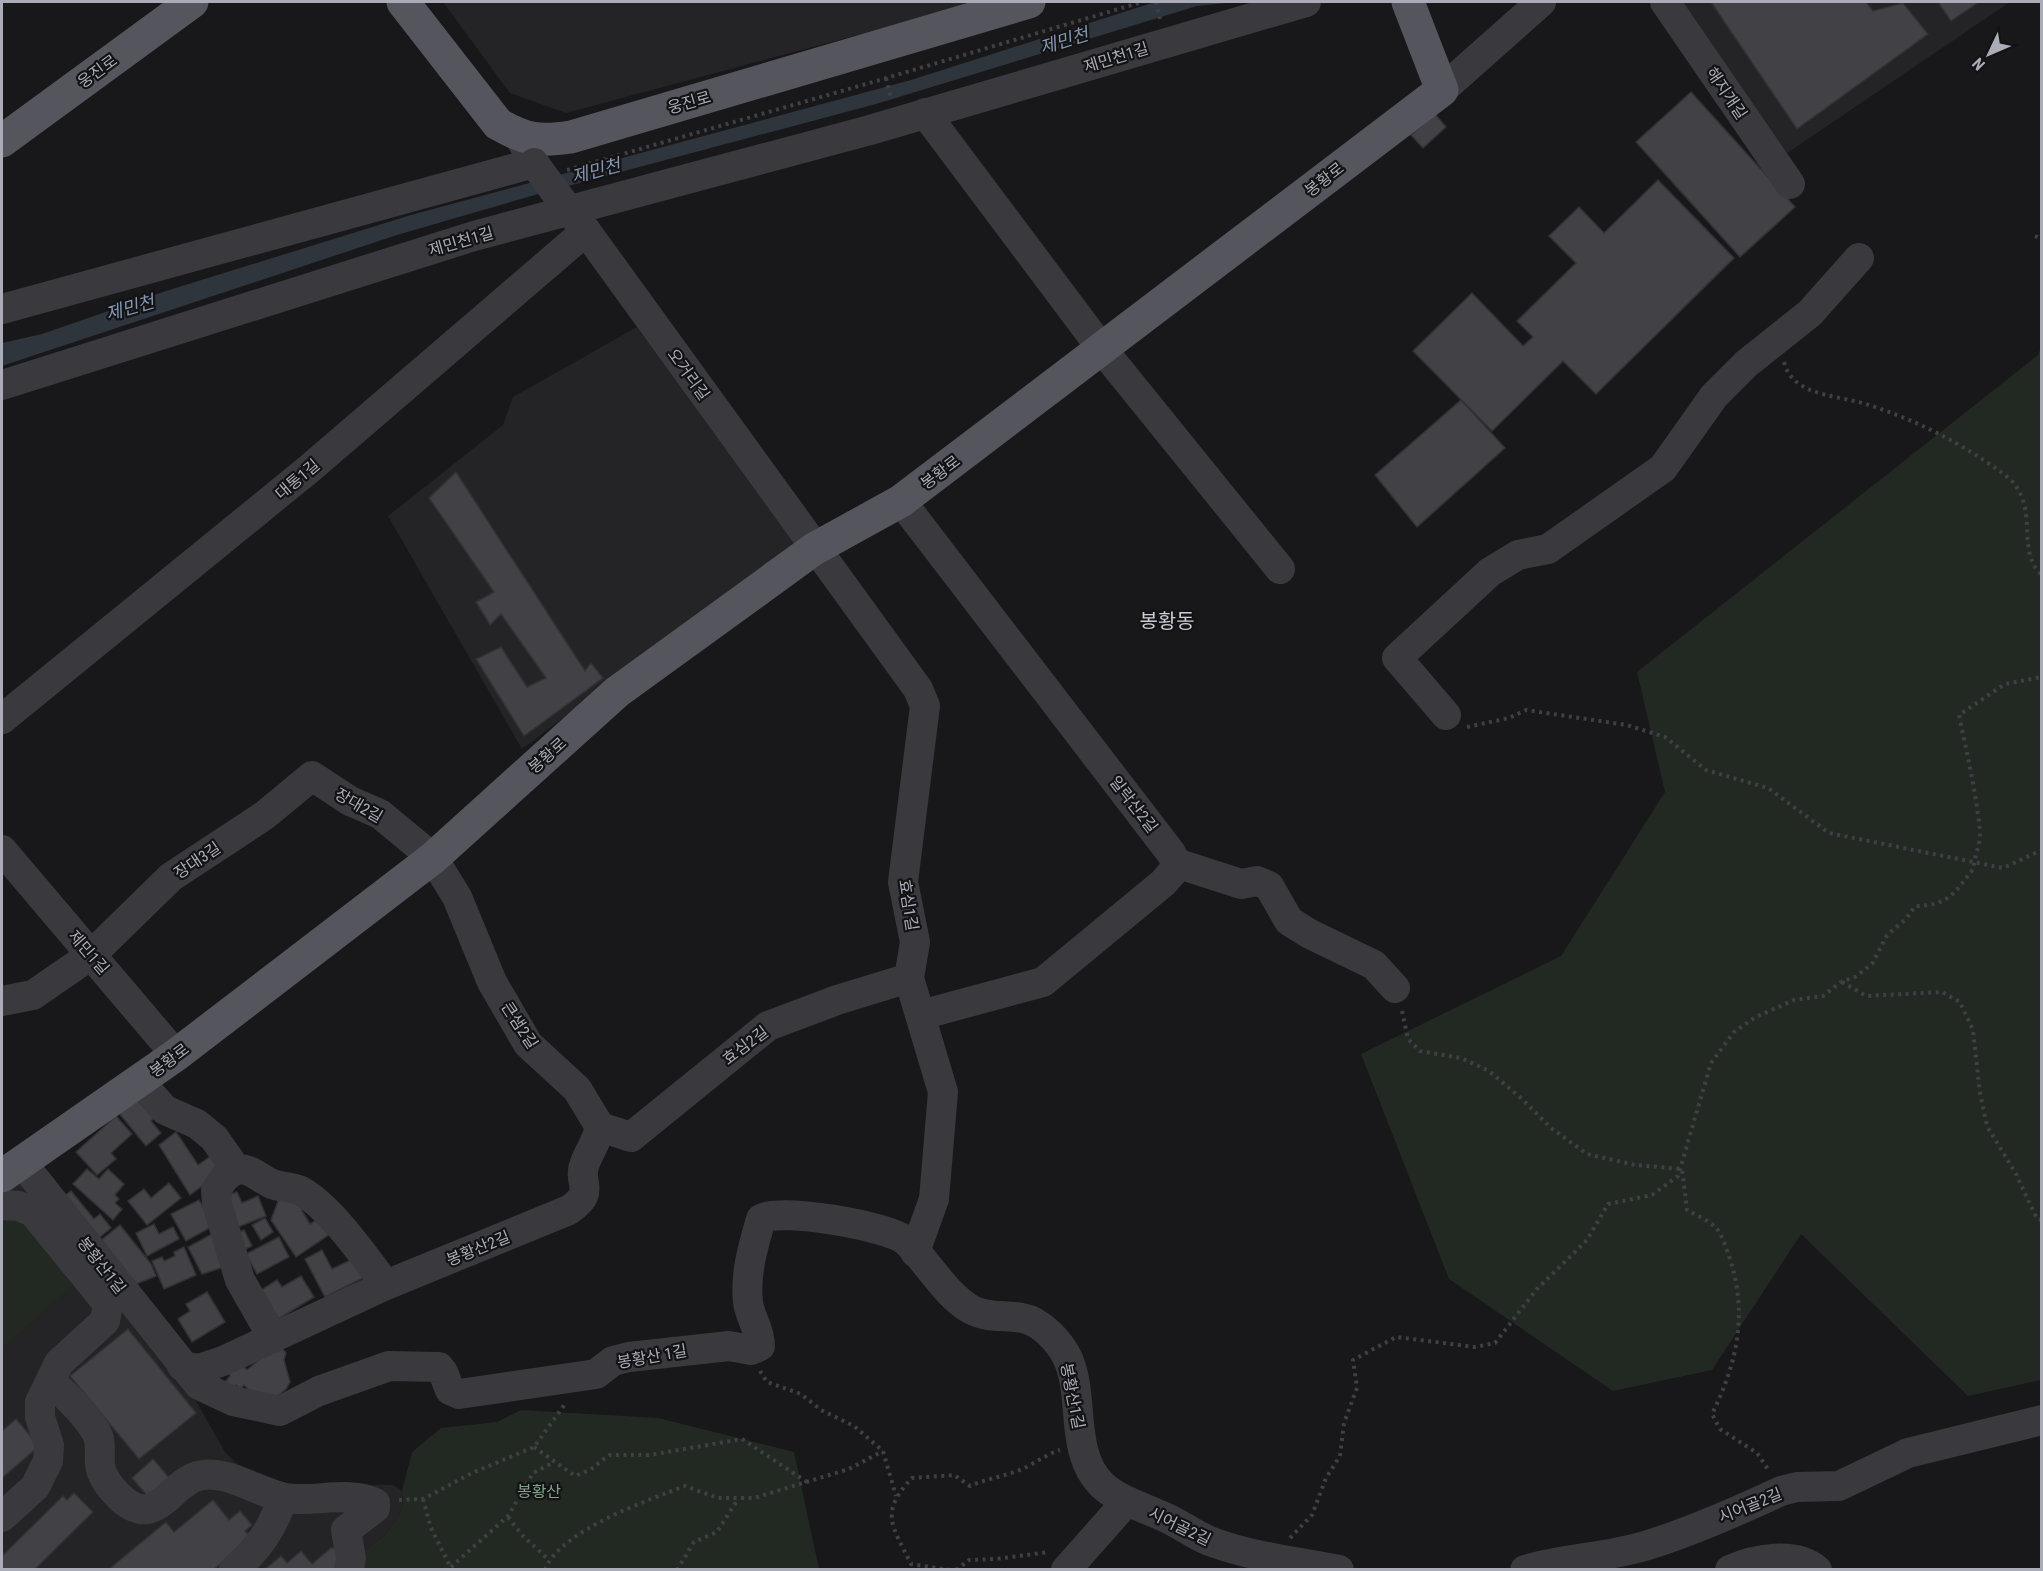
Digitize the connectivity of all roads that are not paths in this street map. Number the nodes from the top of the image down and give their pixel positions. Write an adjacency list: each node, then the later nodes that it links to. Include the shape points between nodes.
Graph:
1 (192, 2): 10 (main road, 웅진로)
2 (403, 2): 12 (main road, 웅진로, via 498,124)
3 (1029, 2): 12 (main road, 웅진로, via 543,141)
4 (1306, 2): 9 (street, 제민천1길)
5 (1408, 2): 8 (main road)
6 (1541, 2): 8 (street)
7 (1665, 2): 11 (street, 해지개길)
8 (1442, 90): 15 (main road, 봉황로)
9 (925, 113): 12 (street, 제민천1길); 15 (street)
10 (2, 141)
11 (1790, 184)
12 (554, 186): 14 (street); 16 (street, 제민천1길, via 474,236); 18 (street, 오거리길); 21 (street, 대통1길, via 309,469)
13 (1859, 258): 20 (street, via 1810,313 1746,364 1714,396 1663,468 1548,549 1518,555 1490,572 1397,658)
14 (2, 309)
15 (1102, 349): 17 (main road, 봉황로); 19 (street)
16 (2, 385)
17 (901, 501): 18 (main road, 봉황로); 25 (street, 일락산2길)
18 (814, 549): 24 (main road, 봉황로, via 617,692); 27 (street, 효심1길, via 918,689 925,706 904,865 906,902 915,942)
19 (1280, 569)
20 (1446, 715)
21 (2, 719)
22 (312, 776): 24 (street, 장대2길, via 350,801 380,814); 26 (street, 장대3길, via 265,815 171,877)
23 (2, 850): 26 (street, 제민1길)
24 (433, 858): 31 (main road, 봉황로); 33 (street, 큰샘2길, via 458,897 492,982 528,1044 577,1089)
25 (1176, 863): 28 (street, via 1241,884 1257,881 1269,886 1289,921 1374,965); 30 (street, via 1178,866 1163,883 1043,982)
26 (91, 955): 29 (street, 장대3길, via 33,995); 31 (street, 제민1길)
27 (909, 978): 30 (street, 효심1길); 33 (street, 효심2길, via 768,1026 631,1137)
28 (1395, 988)
29 (2, 1001)
30 (921, 1015): 37 (street, 효심1길, via 943,1092 934,1199)
31 (176, 1055): 32 (main road, 봉황로)
32 (140, 1081): 34 (street, via 165,1110 214,1138); 35 (main road, 봉황로)
33 (600, 1127): 38 (street, 봉황산2길, via 584,1164 586,1190 580,1202 569,1210)
34 (236, 1169): 38 (street, via 301,1191 342,1229); 39 (street, via 216,1190 217,1204 240,1280)
35 (12, 1170): 40 (street, 봉황산1길)
36 (2, 1205): 41 (street, via 33,1212 108,1304 105,1321 59,1363)
37 (915, 1252): 40 (street, 봉황산 1길, via 904,1239 842,1221 801,1215 766,1216 761,1220 748,1265 748,1301 760,1336 760,1346 751,1350 710,1347 629,1357 613,1361 596,1374 459,1394 450,1390 439,1368 389,1366 319,1391 280,1411 240,1403 213,1392 199,1385); 44 (street, 봉황산1길, via 973,1310 1024,1318 1050,1333 1068,1359 1087,1462 1101,1484)
38 (386, 1285): 39 (street, 봉황산2길)
39 (273, 1338): 40 (street, 봉황산2길, via 199,1369)
40 (182, 1366)
41 (51, 1381): 43 (street, via 98,1434 104,1477 133,1507 145,1510 156,1506 200,1476 233,1480); 45 (street, via 40,1402 40,1417 49,1445 48,1461 35,1487)
42 (2042, 1420): 50 (street, 시어골2길, via 1908,1453 1839,1486 1781,1491 1648,1545)
43 (283, 1498): 47 (street, via 274,1524 258,1548); 48 (street, via 364,1497 375,1503 375,1509 346,1530)
44 (1127, 1501): 46 (street); 49 (street, 시어골2길, via 1214,1543)
45 (2, 1517)
46 (1059, 1560)
47 (234, 1569)
48 (349, 1569)
49 (1339, 1569)
50 (1525, 1569)
51 (1730, 1569): 52 (street, via 1744,1563 1793,1558)
52 (1817, 1569)

